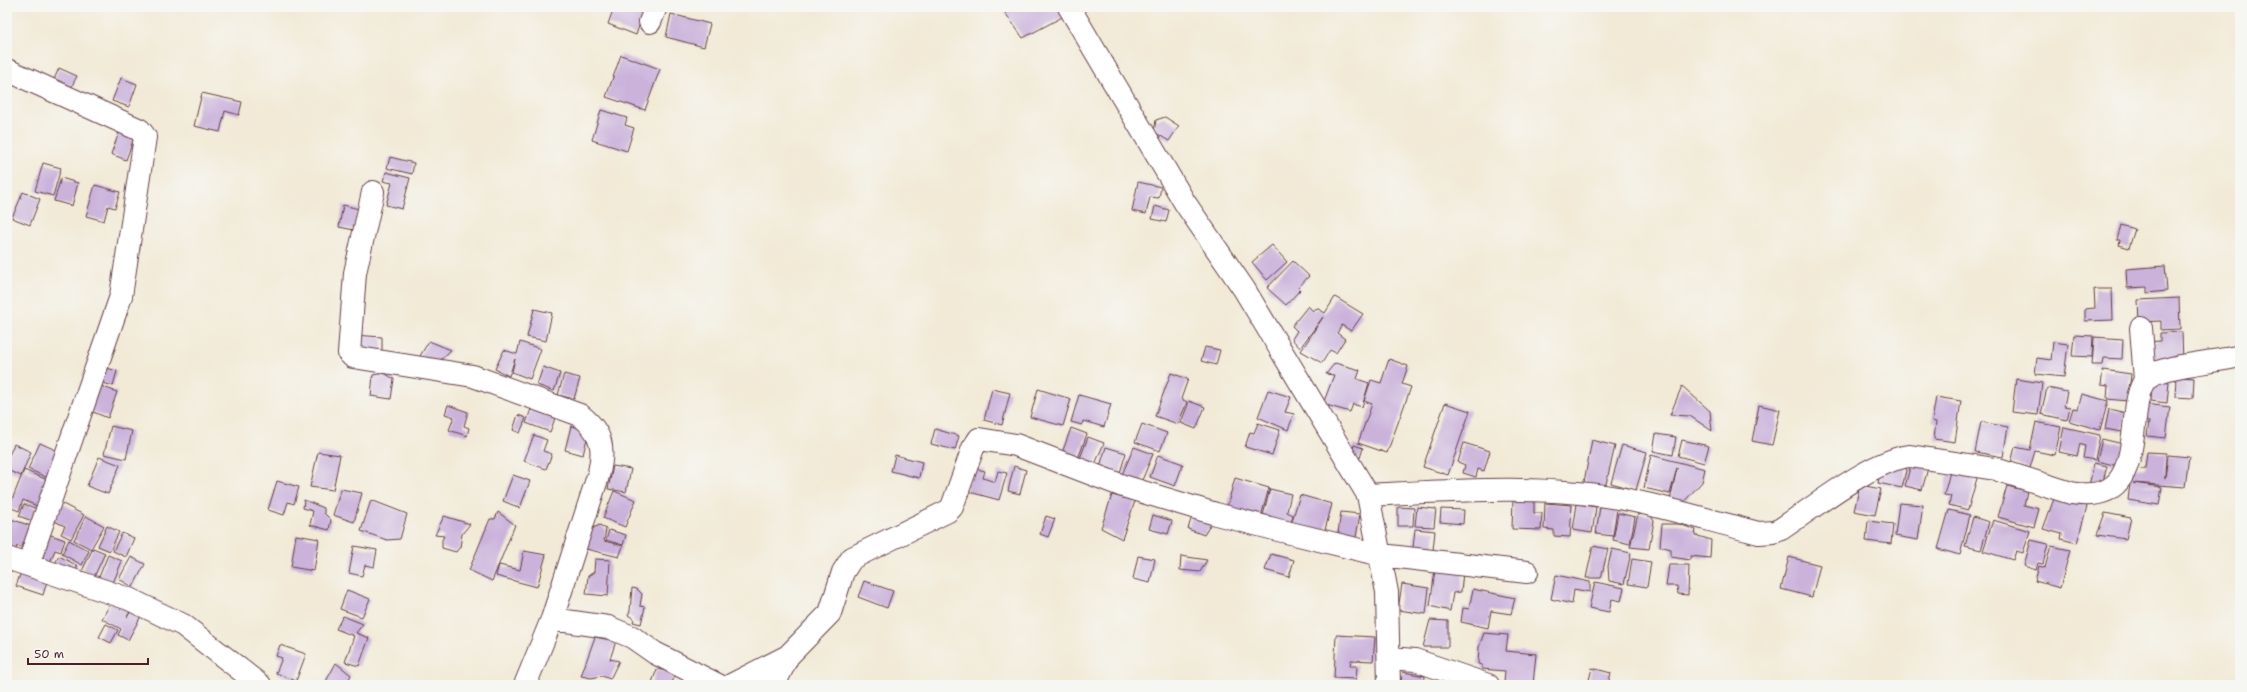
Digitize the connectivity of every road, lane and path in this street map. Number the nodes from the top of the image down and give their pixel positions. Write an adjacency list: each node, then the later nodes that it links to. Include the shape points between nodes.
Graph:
1 (1069, 7): 7 (street, via 1185,203 1244,289)
2 (7, 70): 10 (street, via 140,130 145,137 120,296)
3 (373, 192): 12 (street, via 355,273 348,353 353,357 473,376 580,415 593,425 600,438 602,461)
4 (2141, 328): 6 (street)
5 (2240, 356): 6 (street, via 2162,370)
6 (2145, 380): 7 (street, via 2138,400 2129,461 2118,483 2103,493 2071,493 1995,469 1910,456 1901,457 1890,460 1857,478 1781,529 1767,533 1624,499 1566,493 1490,489)
7 (1368, 495): 8 (street)
8 (1381, 554): 11 (street); 13 (street, via 1216,514 1123,486 1016,445 979,439 948,511 852,558 844,572 830,613); 14 (street, via 1387,592)
9 (7, 558): 10 (street)
10 (28, 565): 15 (street, via 129,599 183,625)
11 (1527, 572)
12 (552, 619): 16 (street); 17 (street, via 608,628 632,637 655,653)
13 (788, 656): 18 (street); 19 (street)
14 (1389, 658): 20 (street); 21 (street, via 1415,660)
15 (260, 685)
16 (524, 685)
17 (718, 685)
18 (732, 685)
19 (774, 685)
20 (1389, 685)
21 (1488, 685)

